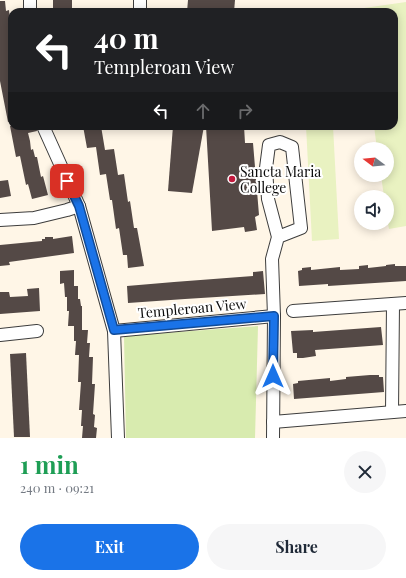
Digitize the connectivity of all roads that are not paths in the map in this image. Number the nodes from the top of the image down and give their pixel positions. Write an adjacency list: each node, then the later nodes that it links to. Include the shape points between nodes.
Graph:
1 (44, 130): 2 (street)
2 (79, 206): 3 (street, via 34,218); 9 (street)
3 (0, 220)
4 (278, 237): 4 (street, via 268,198 266,168 269,145 280,142 292,147 302,228); 8 (street, via 272,259)
5 (393, 304): 6 (street); 7 (street); 13 (street)
6 (406, 304)
7 (293, 310)
8 (274, 316): 9 (street, Templeroan View); 14 (street)
9 (114, 330): 15 (street)
10 (37, 331): 11 (street)
11 (0, 335)
12 (406, 411): 13 (street)
13 (392, 412): 14 (street)
14 (273, 422): 16 (street)
15 (118, 438)
16 (273, 438)

